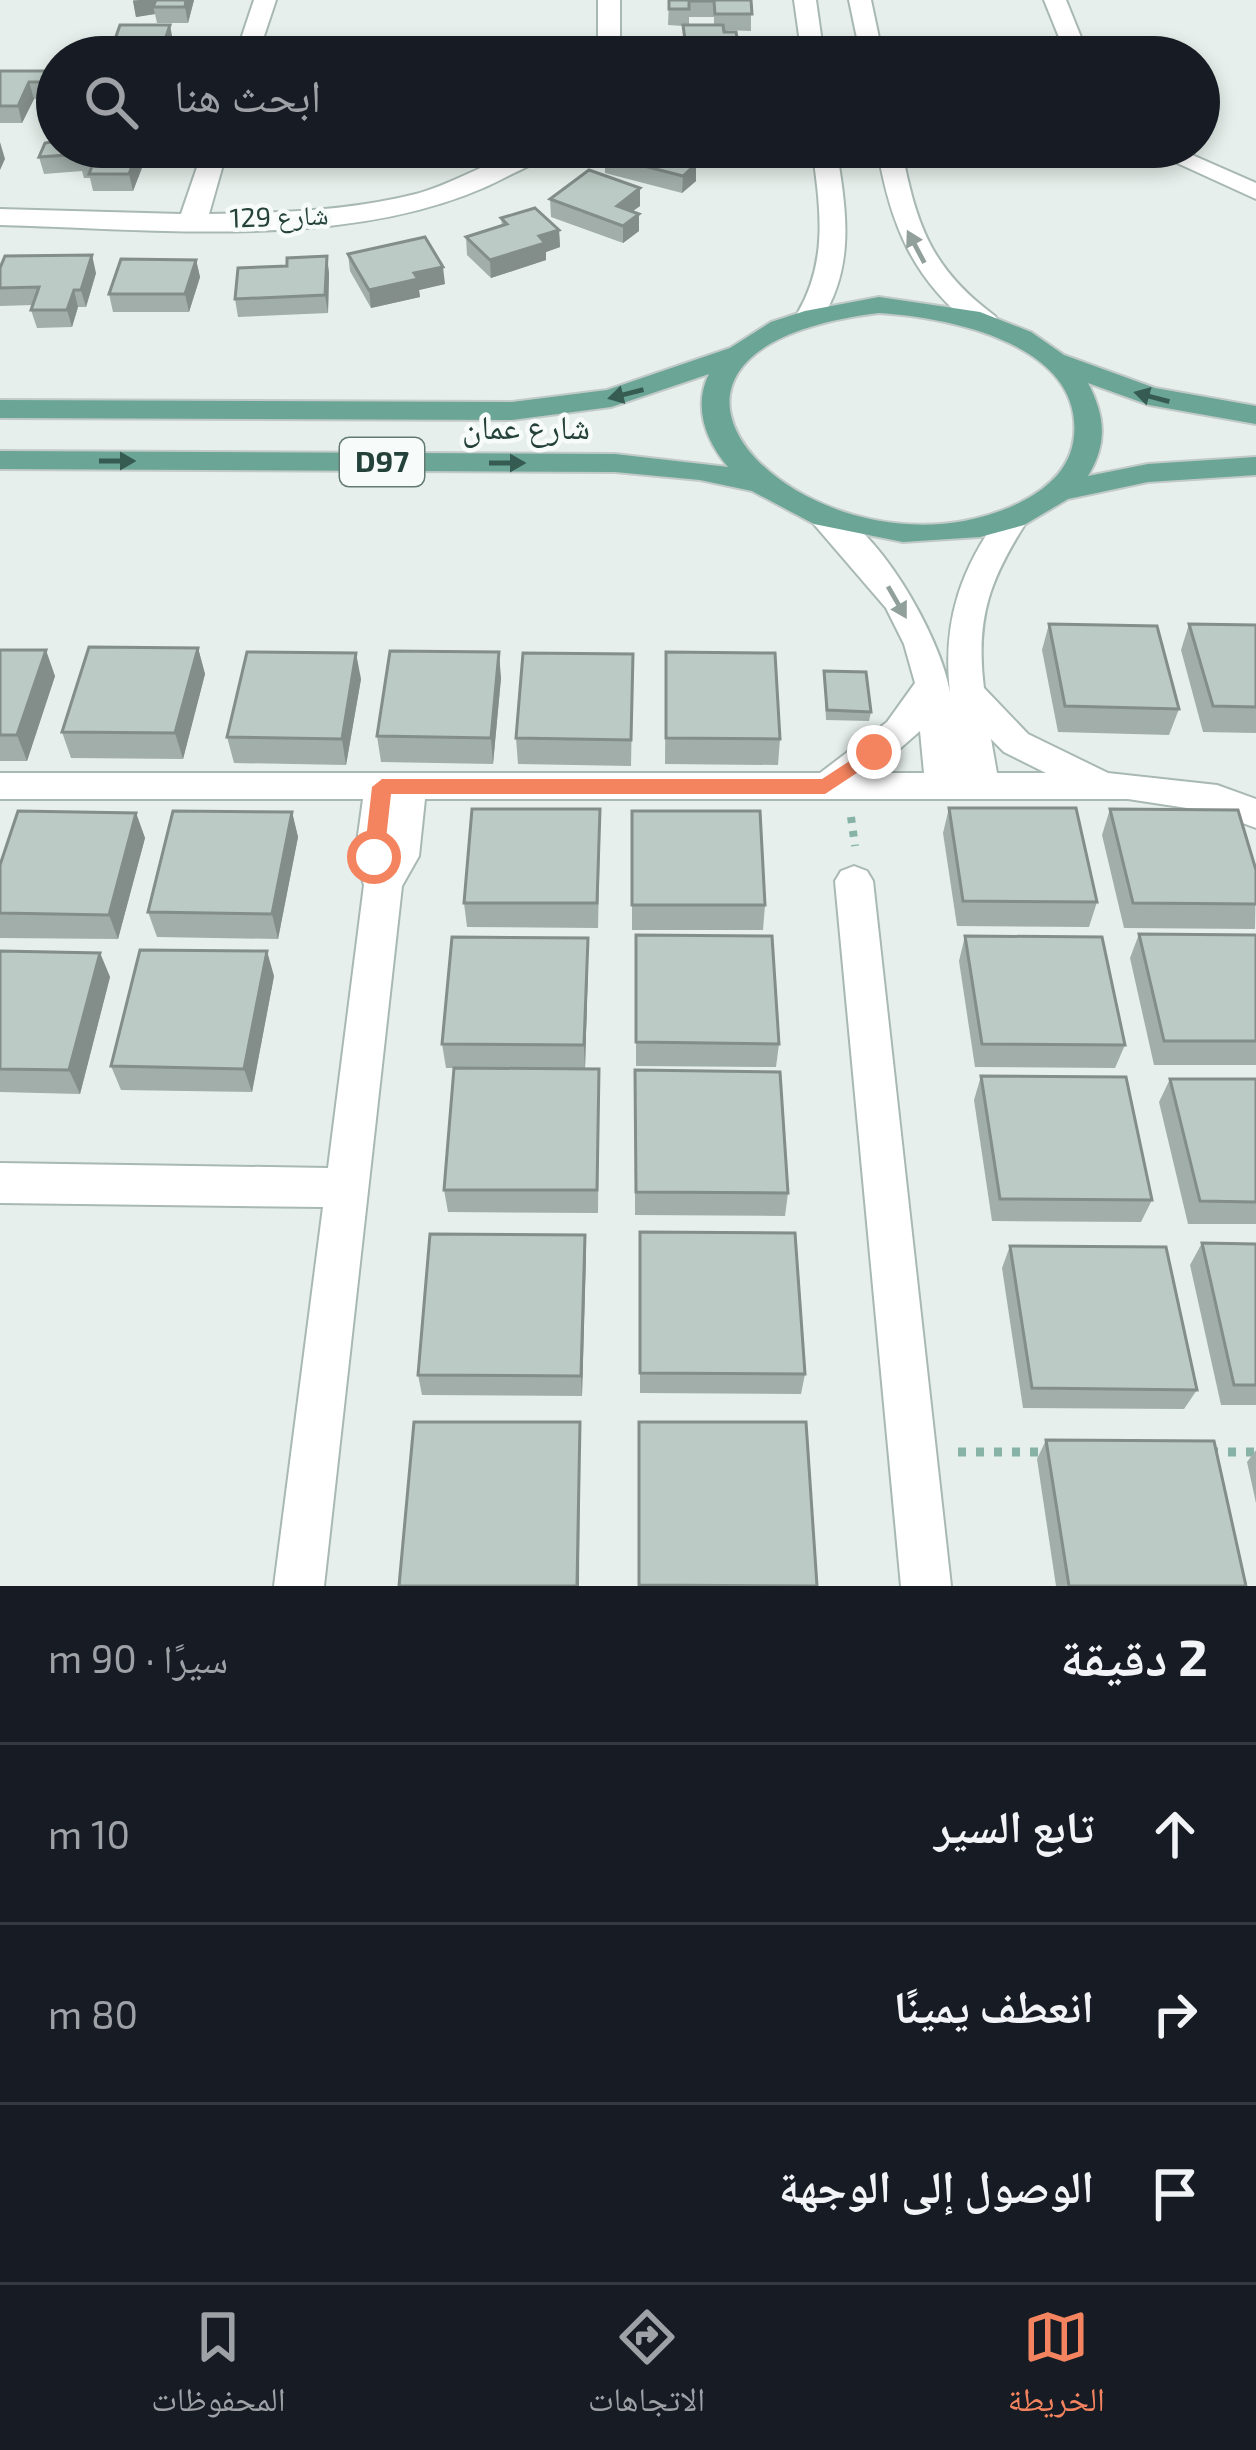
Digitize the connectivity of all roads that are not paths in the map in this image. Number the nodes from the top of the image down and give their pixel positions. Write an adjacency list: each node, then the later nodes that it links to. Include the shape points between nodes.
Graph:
1 (266, 0): 6 (street)
2 (609, 0): 7 (street)
3 (805, 0): 8 (street)
4 (860, 0): 9 (street)
5 (1054, 0): 10 (street)
6 (253, 36)
7 (609, 36)
8 (810, 36)
9 (868, 36)
10 (1069, 36)
11 (209, 168): 18 (street)
12 (504, 168): 18 (street, شارع 129, via 403,205 304,219)
13 (827, 168): 19 (street, via 836,244 830,280)
14 (893, 168): 20 (street, one-way to 14, via 917,253)
15 (1202, 168): 16 (street)
16 (1256, 192)
17 (0, 217): 18 (street, شارع 129)
18 (192, 219)
19 (811, 314): 20 (main road, via 915,307); 21 (main road)
20 (986, 322): 22 (main road)
21 (736, 355): 23 (main road, شارع عمان / D97, one-way to 23, via 626,394 512,411); 27 (main road, via 715,405 720,432)
22 (1053, 360): 24 (main road, one-way to 22, via 1149,396); 28 (main road, via 1090,412 1092,439)
23 (0, 409)
24 (1256, 415)
25 (0, 460): 27 (main road, شارع عمان / D97, one-way to 27, via 615,463)
26 (1256, 466): 28 (main road, via 1148,473)
27 (763, 484): 29 (main road)
28 (1061, 491): 30 (main road)
29 (821, 514): 30 (main road, via 917,532); 31 (street, one-way to 31, via 886,583 914,631)
30 (1014, 518): 32 (street, via 993,542 970,597 962,627)
31 (930, 686): 34 (street); 38 (street, via 897,735)
32 (967, 692): 35 (street); 36 (street, via 1016,743)
33 (0, 786): 37 (street)
34 (943, 786): 35 (street); 38 (street)
35 (981, 786): 36 (street)
36 (1118, 786): 39 (street, via 1193,777); 40 (street, via 1217,799)
37 (396, 787): 38 (street); 43 (street, via 400,856 383,886)
38 (825, 787)
39 (1256, 789)
40 (1256, 814)
41 (854, 880): 45 (street)
42 (0, 1183): 43 (street)
43 (347, 1188): 44 (street)
44 (299, 1586)
45 (926, 1586)

